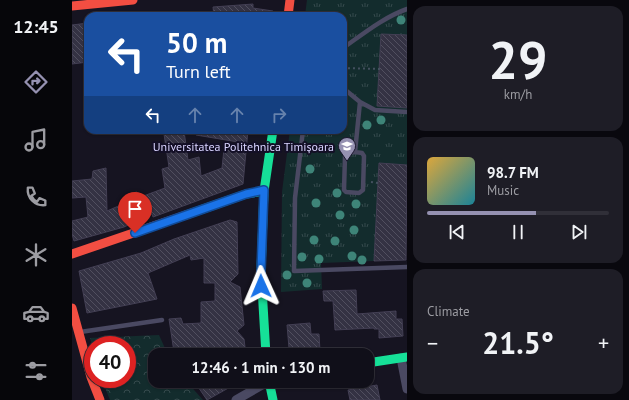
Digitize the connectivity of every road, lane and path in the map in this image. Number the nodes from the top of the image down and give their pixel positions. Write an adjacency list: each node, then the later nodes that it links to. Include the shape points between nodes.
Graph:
1 (133, 0): 3 (street)
2 (290, 0): 5 (street)
3 (72, 6)
4 (407, 9): 6 (lane, via 370,28)
5 (288, 12)
6 (347, 45)
7 (347, 68): 8 (path)
8 (380, 70)
9 (347, 91): 10 (lane)
10 (360, 102): 11 (lane, via 374,110); 14 (lane)
11 (407, 112)
12 (272, 134): 15 (street)
13 (303, 134): 17 (lane, via 295,198 294,271)
14 (355, 152): 14 (lane, via 345,156 344,190 359,193 363,190 364,156)
15 (264, 190): 16 (street); 21 (street, via 261,271)
16 (72, 254)
17 (407, 267)
18 (72, 308): 20 (street)
19 (162, 320): 20 (lane)
20 (78, 332): 27 (street)
21 (266, 348)
22 (404, 358): 23 (street); 26 (street)
23 (374, 362)
24 (257, 388): 28 (street)
25 (270, 388): 29 (street)
26 (407, 389)
27 (100, 400)
28 (236, 400)
29 (273, 400)

